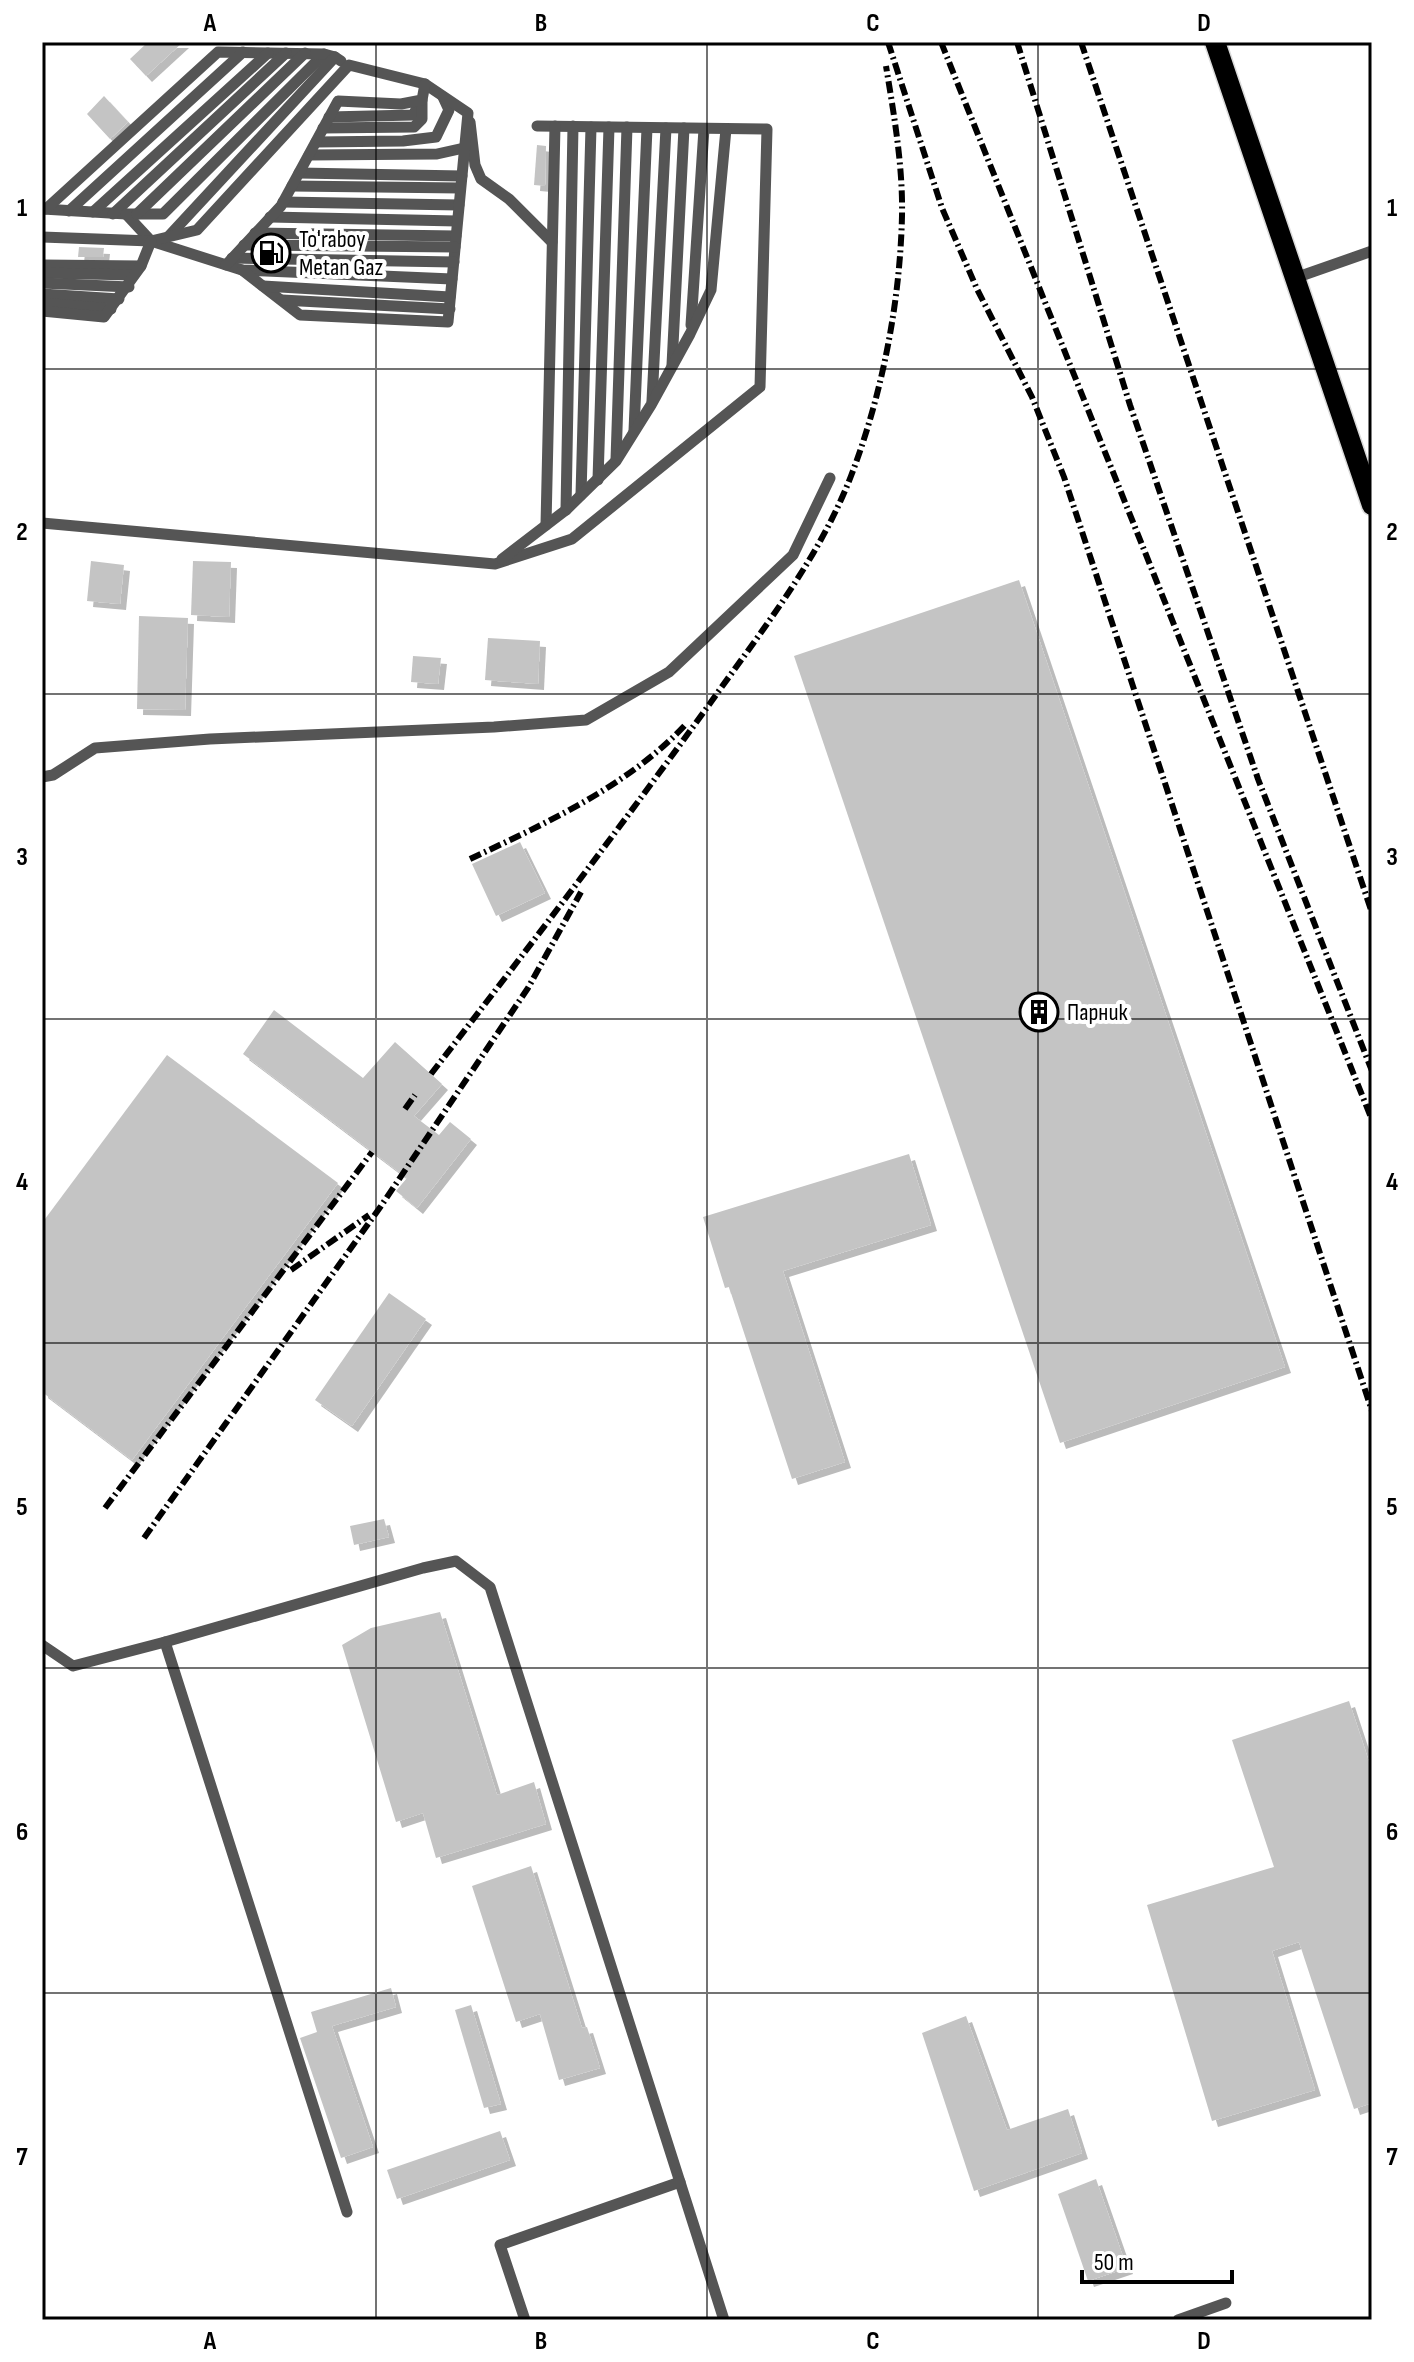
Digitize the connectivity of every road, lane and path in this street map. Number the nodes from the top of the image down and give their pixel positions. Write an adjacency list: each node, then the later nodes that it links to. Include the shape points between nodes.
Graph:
1 (1215, 42): 53 (main road)
2 (243, 52): 3 (lane); 32 (lane, via 218,52); 33 (lane)
3 (268, 53): 4 (lane); 34 (lane)
4 (286, 53): 5 (lane); 35 (lane)
5 (305, 53): 6 (lane); 36 (lane)
6 (329, 55): 7 (lane); 36 (lane, via 163,214); 41 (lane)
7 (349, 65): 8 (lane); 41 (lane, via 197,230)
8 (425, 84): 9 (lane); 10 (lane)
9 (443, 96): 11 (lane); 24 (lane, via 449,110 436,137)
10 (422, 100): 12 (lane, via 338,101); 12 (lane, via 422,119 414,127)
11 (468, 113): 25 (lane); 44 (lane, via 481,179)
12 (326, 123): 24 (lane)
13 (537, 126): 14 (lane)
14 (555, 126): 15 (lane); 44 (lane)
15 (573, 126): 16 (lane); 71 (lane)
16 (591, 127): 17 (lane); 69 (lane)
17 (609, 127): 18 (lane); 68 (lane)
18 (627, 127): 19 (lane); 66 (lane)
19 (647, 128): 20 (lane); 65 (lane)
20 (666, 128): 21 (lane); 64 (lane)
21 (684, 128): 22 (lane); 63 (lane)
22 (704, 129): 23 (lane); 62 (lane)
23 (726, 129): 62 (lane, via 711,290); 74 (lane, via 767,129 760,387 572,539)
24 (316, 142): 26 (lane)
25 (464, 148): 26 (lane, via 437,154); 28 (lane)
26 (309, 155): 27 (lane)
27 (299, 173): 28 (lane); 29 (lane)
28 (461, 182): 29 (lane); 31 (lane)
29 (292, 186): 30 (lane)
30 (283, 202): 31 (lane); 37 (lane)
31 (459, 205): 38 (lane)
32 (44, 209): 33 (lane)
33 (69, 211): 34 (lane)
34 (93, 212): 35 (lane)
35 (113, 214): 36 (lane)
36 (132, 214): 42 (lane)
37 (270, 217): 38 (lane); 39 (lane)
38 (457, 221): 43 (lane)
39 (255, 233): 43 (lane); 45 (lane)
40 (42, 237): 42 (lane)
41 (169, 237): 42 (lane)
42 (151, 241): 47 (lane); 52 (lane)
43 (456, 241): 45 (lane); 48 (lane)
44 (552, 242): 73 (lane)
45 (244, 245): 47 (lane)
46 (1372, 251): 53 (lane)
47 (229, 262): 48 (lane); 50 (lane)
48 (454, 262): 54 (lane)
49 (42, 265): 52 (lane)
50 (242, 270): 54 (lane); 56 (lane)
51 (42, 273): 52 (lane)
52 (134, 276): 55 (lane); 60 (lane)
53 (1295, 278): 70 (main road)
54 (452, 279): 59 (lane)
55 (42, 283)
56 (263, 286): 59 (lane); 59 (lane, via 300,315 448,322)
57 (42, 294): 60 (lane)
58 (42, 303): 60 (lane)
59 (450, 303)
60 (115, 304): 61 (lane, via 104,317)
61 (42, 311)
62 (690, 334): 63 (lane)
63 (671, 370): 64 (lane)
64 (651, 405): 65 (lane)
65 (634, 431): 66 (lane)
66 (616, 461): 68 (lane)
67 (830, 478): 75 (lane, via 793,555 669,672 586,720 95,748)
68 (598, 480): 69 (lane)
69 (581, 495): 71 (lane)
70 (1372, 505)
71 (566, 510): 73 (lane)
72 (42, 523): 74 (lane)
73 (546, 525): 74 (lane)
74 (495, 564)
75 (42, 777)
76 (165, 1642): 77 (lane, via 73,1666); 78 (lane, via 456,1561 490,1587); 79 (lane)
77 (42, 1645)
78 (680, 2182): 81 (lane, via 500,2245); 82 (lane)
79 (347, 2212)
80 (1226, 2303): 83 (lane)
81 (525, 2320)
82 (724, 2320)
83 (1178, 2320)

